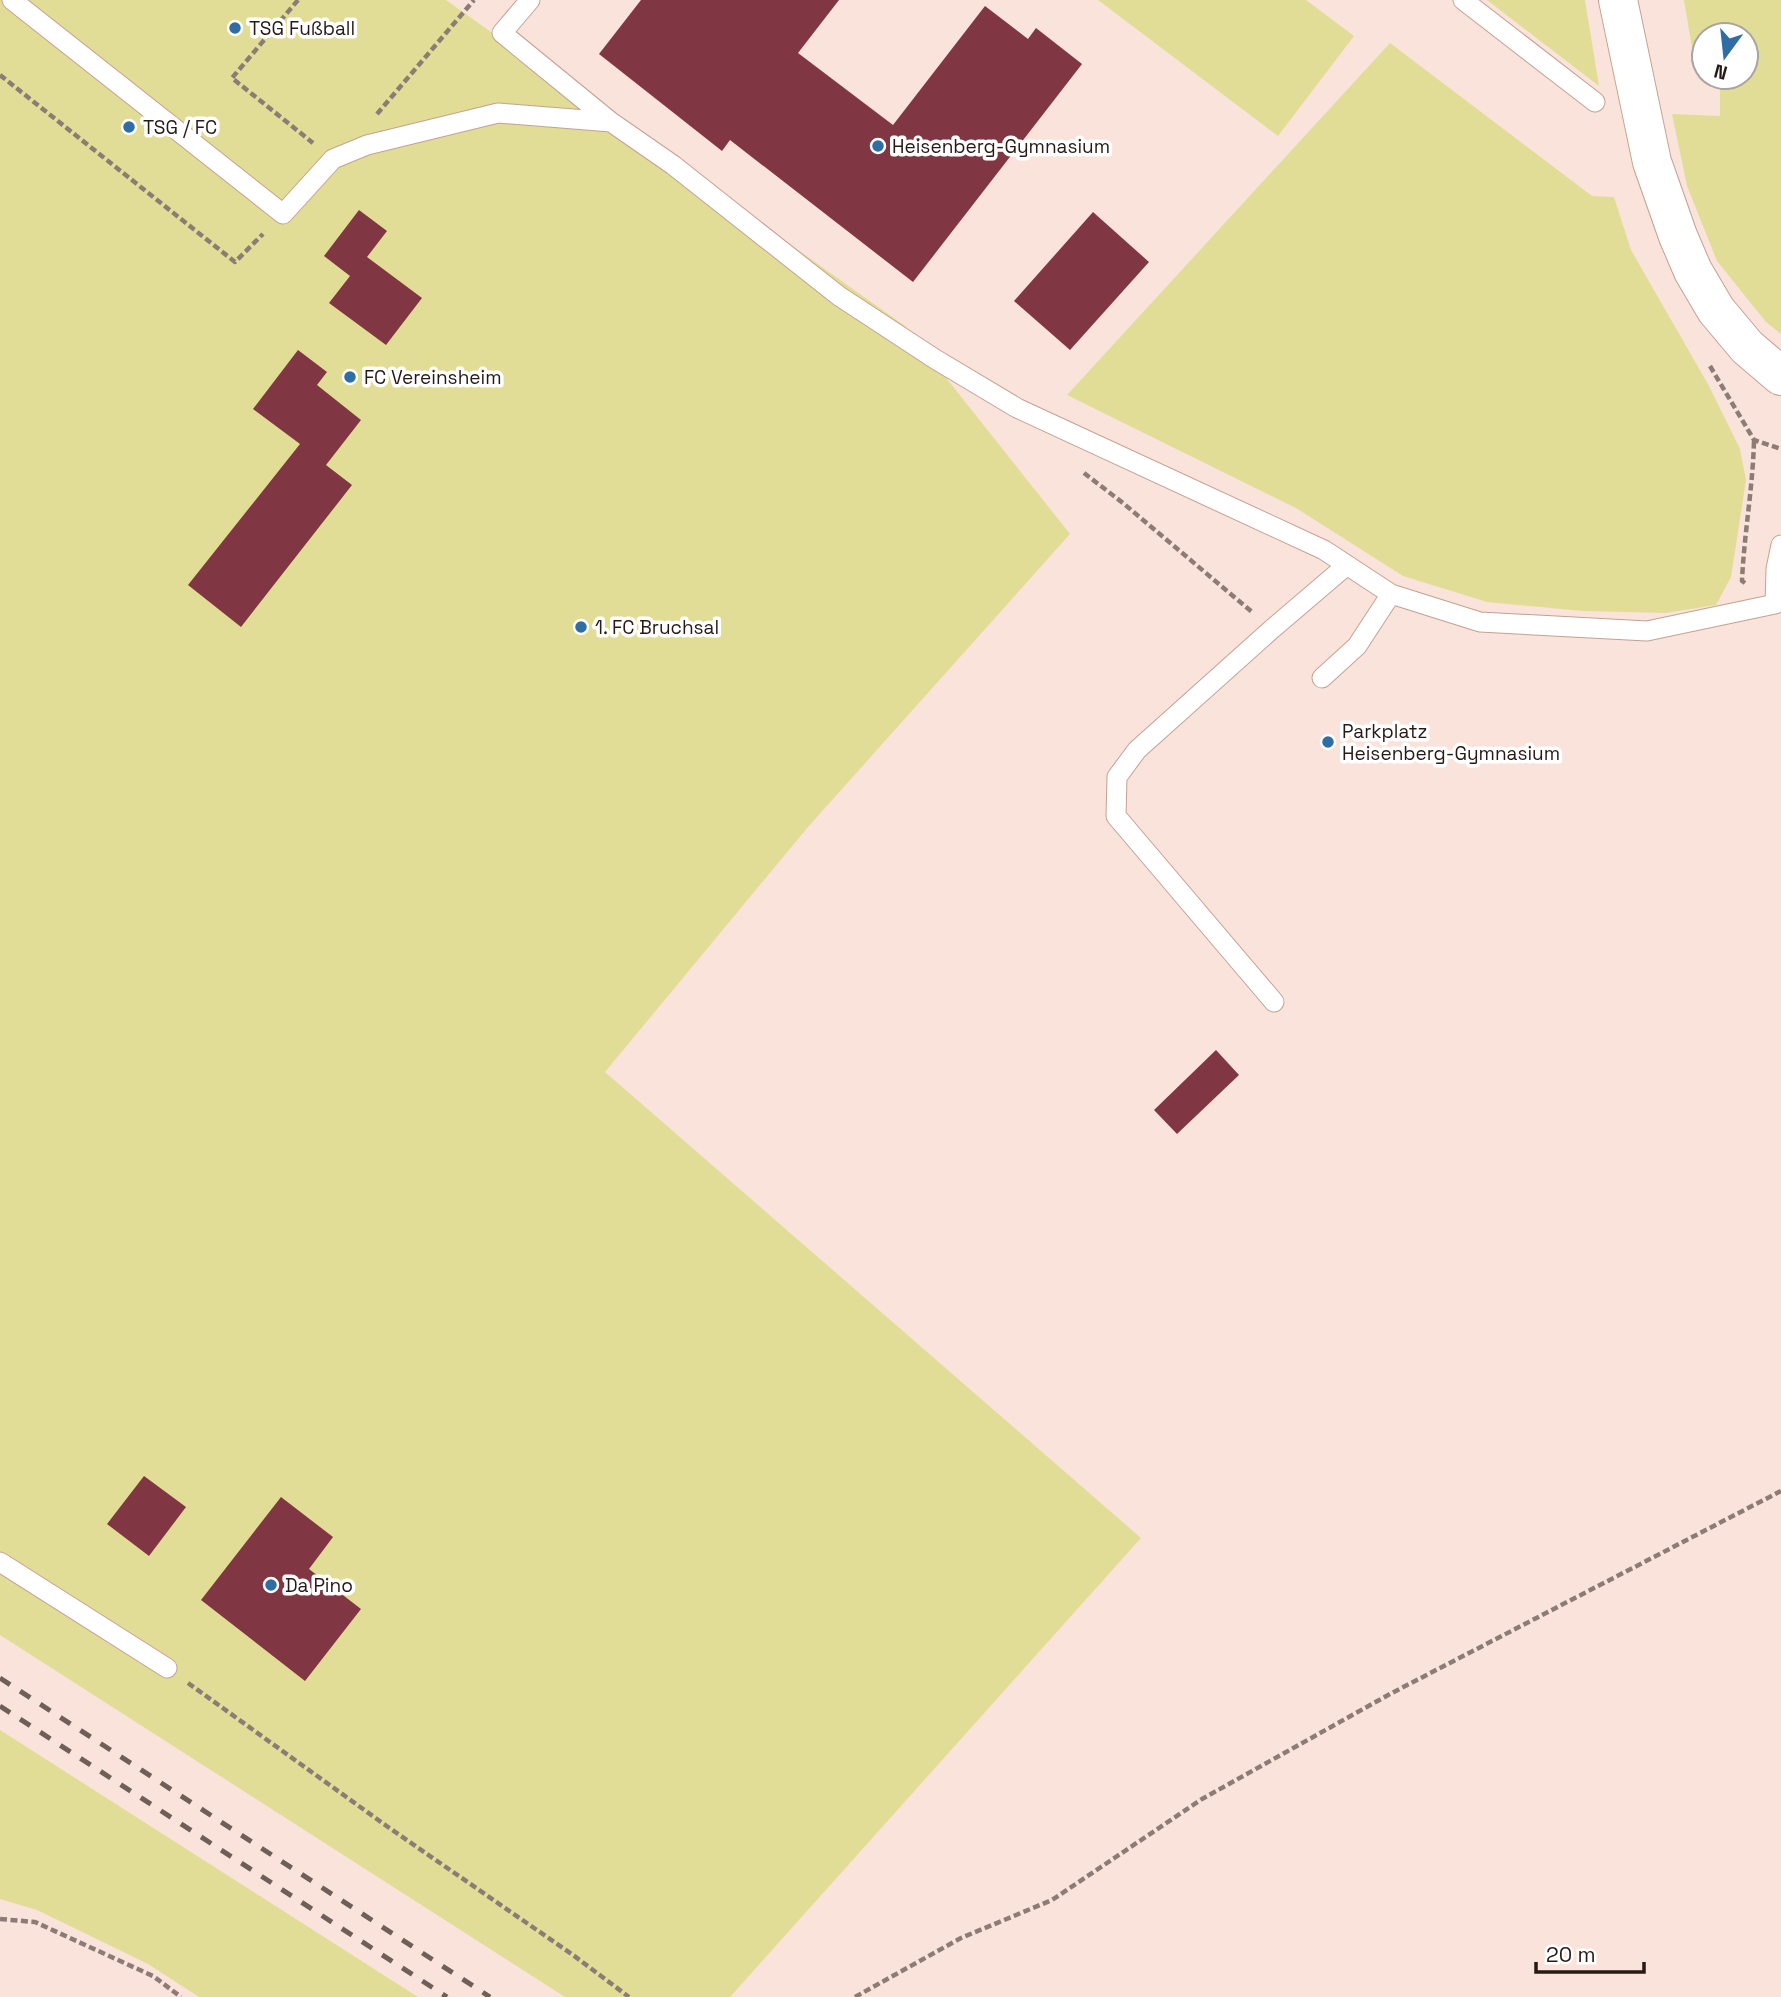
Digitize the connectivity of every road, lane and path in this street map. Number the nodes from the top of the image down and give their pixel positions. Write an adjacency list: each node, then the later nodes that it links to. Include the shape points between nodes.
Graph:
1 (12, 0): 12 (lane)
2 (298, 0): 11 (path, via 232,78)
3 (474, 0): 10 (path, via 371,121)
4 (530, 0): 9 (lane, via 502,33)
5 (1463, 0): 8 (lane)
6 (1618, 0): 13 (main road, via 1652,162 1688,260 1716,310 1747,347)
7 (0, 75): 12 (path, via 235,262)
8 (1595, 102)
9 (611, 122): 10 (lane, via 498,113); 17 (lane, via 839,296 935,359 1017,408 1324,550)
10 (366, 145): 11 (lane)
11 (333, 159): 12 (lane)
12 (284, 214)
13 (1781, 376)
14 (1754, 440): 19 (path, via 1742,581)
15 (1082, 471): 20 (path)
16 (1781, 545): 19 (lane)
17 (1347, 565): 18 (lane); 20 (lane)
18 (1391, 594): 19 (lane, via 1480,622 1647,631); 21 (lane, via 1357,646)
19 (1775, 604)
20 (1272, 629): 22 (lane, via 1137,750 1117,777 1116,816)
21 (1322, 677)
22 (1273, 1002)
23 (1781, 1492): 29 (path, via 1390,1694 1202,1798 1052,1900 961,1938)
24 (0, 1562): 25 (lane)
25 (167, 1668): 28 (path)
26 (0, 1919): 27 (path, via 35,1922 153,1976)
27 (181, 1997)
28 (629, 1997)
29 (855, 1997)

